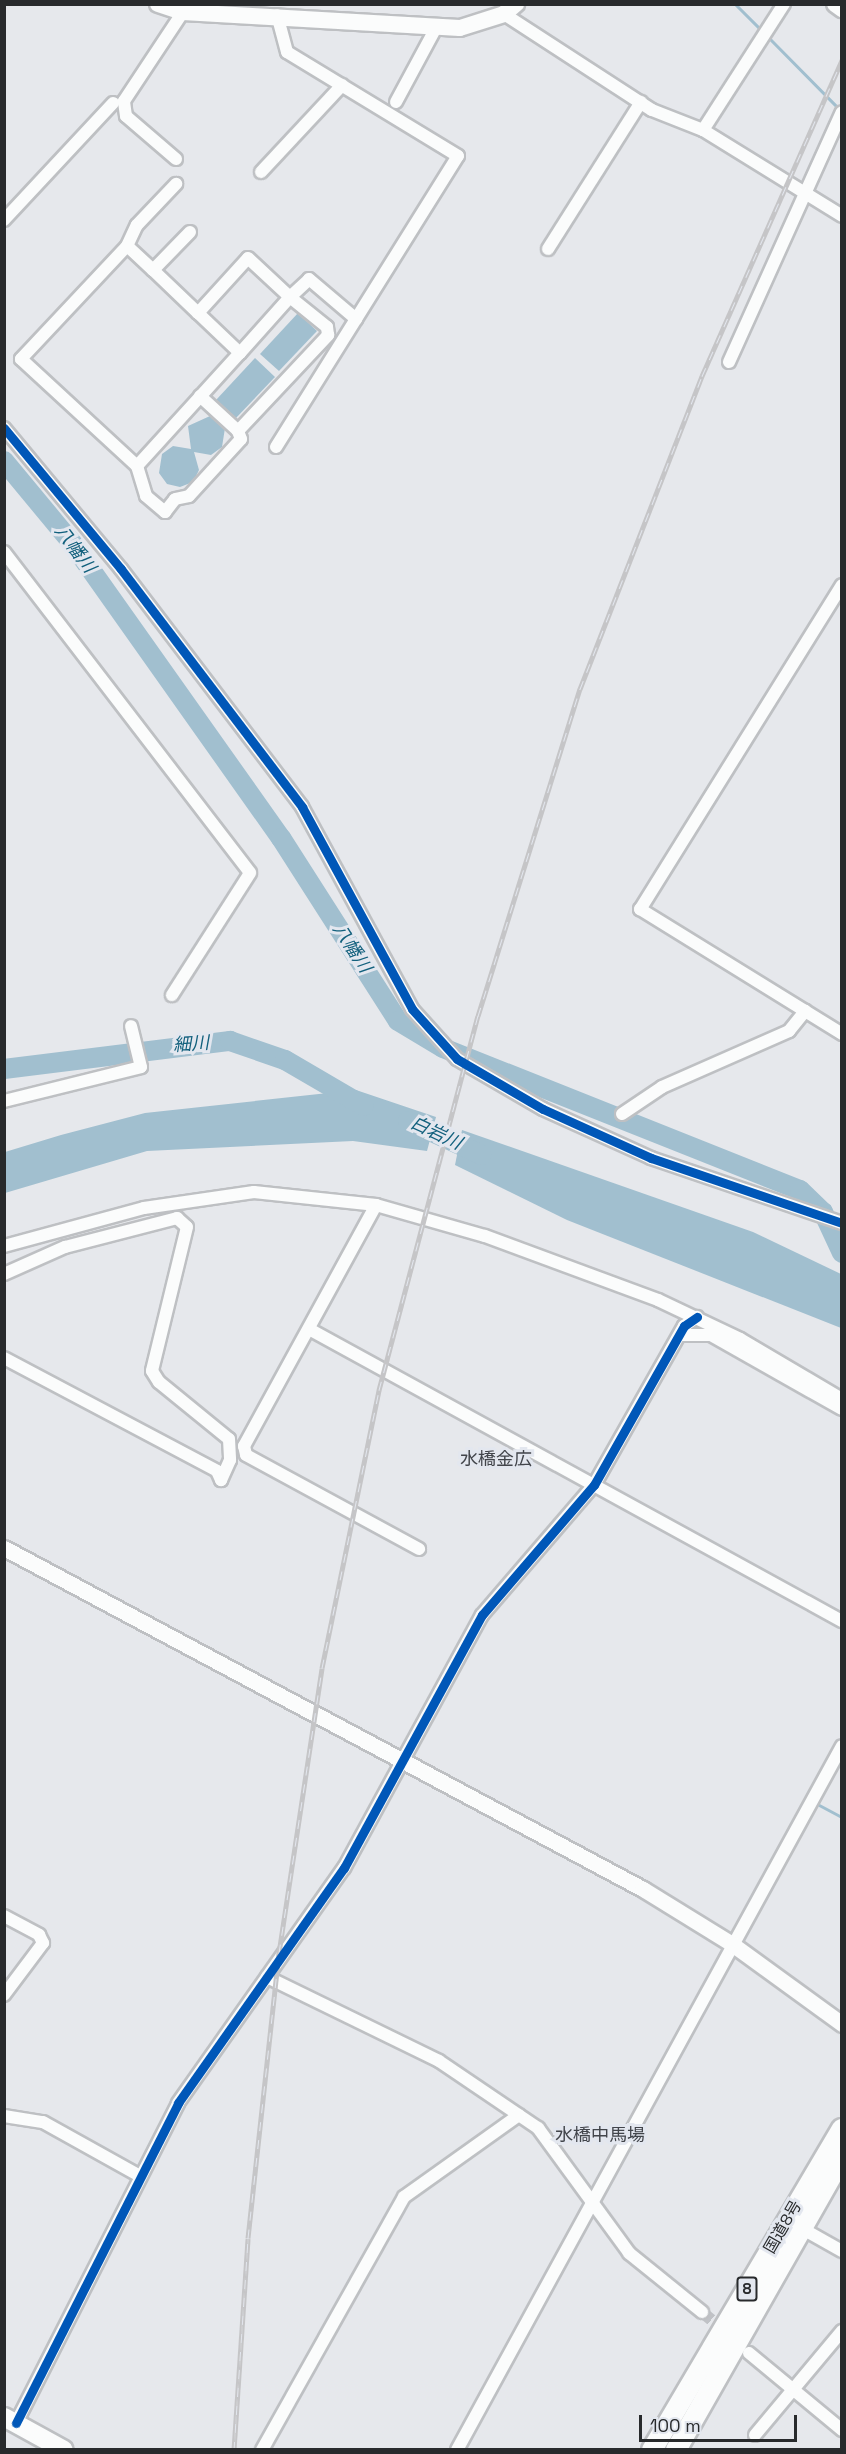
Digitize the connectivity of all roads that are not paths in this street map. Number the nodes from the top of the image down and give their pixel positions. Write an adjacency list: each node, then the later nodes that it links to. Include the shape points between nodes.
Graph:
1 (158, 4): 6 (main road)
2 (784, 4): 14 (street)
3 (835, 4): 5 (main road)
4 (510, 9): 8 (main road, via 460,28); 11 (street)
5 (842, 9)
6 (183, 12): 7 (main road); 15 (street, via 124,101 126,116)
7 (277, 15): 8 (main road); 9 (street, via 287,52)
8 (437, 26): 10 (street)
9 (342, 85): 16 (street); 27 (street, via 458,156)
10 (396, 102)
11 (641, 102): 14 (street); 23 (street)
12 (113, 103): 20 (street)
13 (842, 112): 18 (street)
14 (703, 130): 18 (street)
15 (176, 159)
16 (261, 172)
17 (176, 184): 22 (street, via 137,225)
18 (804, 191): 19 (street); 29 (street)
19 (842, 216)
20 (4, 220)
21 (190, 232): 24 (street)
22 (127, 246): 24 (street); 34 (street, via 21,359)
23 (548, 249)
24 (153, 270): 26 (street)
25 (290, 297): 26 (street, via 248,258); 27 (street, via 309,279); 28 (street); 32 (street, via 327,327 328,335)
26 (198, 313): 28 (street)
27 (356, 319): 33 (street)
28 (240, 353): 30 (street)
29 (729, 362)
30 (200, 396): 32 (street); 34 (street)
31 (4, 429): 44 (street, via 121,569 302,807 412,1009 457,1059 543,1109 661,1162)
32 (238, 431): 34 (street, via 241,439 189,496 175,499 165,512 146,496)
33 (276, 447)
34 (137, 466)
35 (4, 552): 37 (street, via 250,873)
36 (842, 585): 38 (street, via 640,909)
37 (172, 995)
38 (805, 1011): 40 (street); 42 (street, via 789,1030 662,1087)
39 (131, 1026): 41 (street, via 141,1066)
40 (842, 1034)
41 (4, 1101)
42 (622, 1114)
43 (376, 1205): 45 (street, via 254,1192 144,1208); 47 (street, via 584,1270); 48 (street)
44 (842, 1223)
45 (4, 1246)
46 (4, 1274): 50 (street, via 65,1247 177,1218 187,1227 152,1371 159,1383 229,1439 221,1480 217,1471)
47 (697, 1317): 49 (street); 51 (street)
48 (309, 1329): 53 (street); 55 (street, via 244,1446 246,1455)
49 (681, 1335): 52 (street, via 711,1335); 53 (street)
50 (4, 1358)
51 (842, 1399)
52 (842, 1409)
53 (594, 1485): 56 (street); 58 (street, via 482,1615)
54 (4, 1548): 58 (street)
55 (419, 1549)
56 (842, 1621)
57 (842, 1746): 60 (street)
58 (402, 1760): 60 (street, via 643,1889); 61 (street, via 344,1868)
59 (4, 1916): 62 (street, via 39,1935 43,1943)
60 (732, 1944): 63 (street); 69 (street)
61 (267, 1977): 64 (street, via 439,2061); 68 (street, via 178,2103)
62 (4, 1995)
63 (842, 2024)
64 (519, 2115): 69 (street, via 559,2152); 80 (street, via 404,2197)
65 (4, 2116): 68 (street, via 43,2122)
66 (842, 2129): 82 (highway, 国道8号 / 8)
67 (842, 2158): 70 (highway, 国道8号 / 8)
68 (140, 2176): 76 (street)
69 (592, 2202): 72 (street, via 629,2253); 81 (street)
70 (801, 2228): 71 (street); 83 (highway, 国道8号 / 8)
71 (842, 2252)
72 (702, 2312)
73 (842, 2331): 75 (street)
74 (749, 2352): 75 (street)
75 (794, 2388): 77 (street); 78 (street)
76 (10, 2420): 79 (main road)
77 (842, 2430)
78 (755, 2435)
79 (64, 2450)
80 (262, 2450)
81 (457, 2450)
82 (652, 2450)
83 (676, 2450)

